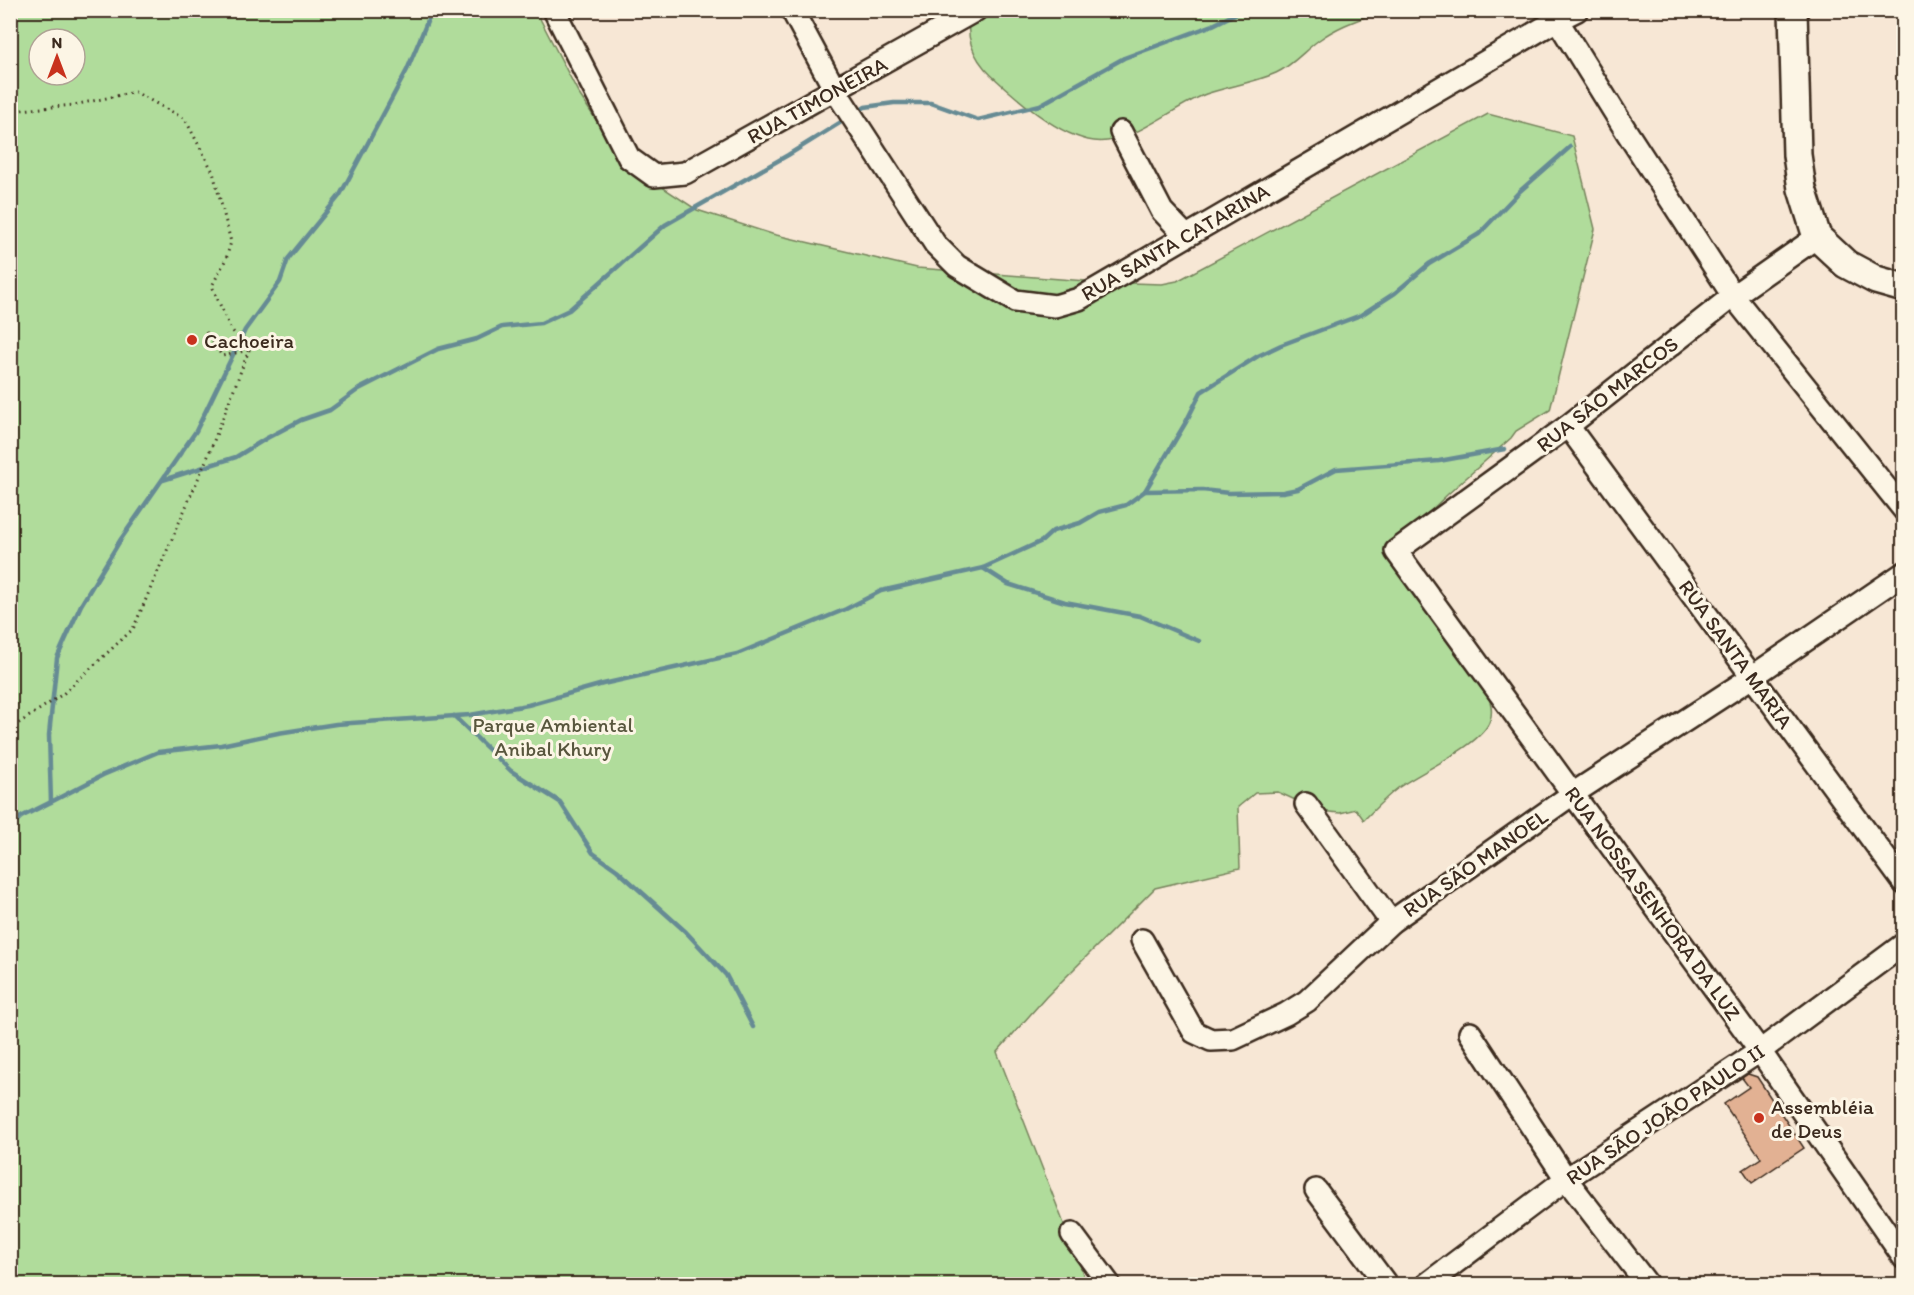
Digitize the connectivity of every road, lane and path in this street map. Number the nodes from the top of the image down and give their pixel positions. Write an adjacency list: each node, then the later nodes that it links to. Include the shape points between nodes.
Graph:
1 (554, 10): 7 (street, RUA TIMONEIRA, via 629,158 654,176 686,173)
2 (792, 10): 7 (street, RUA SANTA CATARINA)
3 (976, 10): 7 (street, RUA TIMONEIRA)
4 (1577, 10): 6 (street, RUA SANTA CATARINA)
5 (1793, 10): 11 (main road, via 1797,155 1802,189)
6 (1554, 15): 10 (street, RUA SANTA CATARINA); 13 (street)
7 (836, 90): 10 (street, RUA SANTA CATARINA, via 935,244 957,267 1016,301 1055,306 1079,299)
8 (10, 111): 15 (path, via 74,105 135,92 185,119 213,172 231,242 212,286 230,328)
9 (1121, 132): 10 (street, via 1162,211)
10 (1186, 236)
11 (1817, 237): 12 (main road, via 1846,264 1876,280); 13 (street, RUA SÃO MARCOS)
12 (1904, 288)
13 (1733, 296): 16 (street, RUA SÃO MARCOS); 17 (street)
14 (206, 332): 15 (path, via 222,356)
15 (249, 350): 21 (path, via 134,629 63,694)
16 (1568, 426): 18 (street, RUA SÃO MARCOS); 20 (street, RUA SANTA MARIA)
17 (1904, 510)
18 (1396, 552): 22 (street, RUA NOSSA SENHORA DA LUZ)
19 (1904, 573): 20 (street, RUA SÃO MANOEL)
20 (1752, 677): 22 (street, RUA SÃO MANOEL); 24 (street, RUA SANTA MARIA)
21 (10, 729)
22 (1574, 793): 25 (street, RUA SÃO MANOEL); 29 (street, RUA NOSSA SENHORA DA LUZ)
23 (1306, 804): 25 (street)
24 (1904, 883)
25 (1392, 922): 26 (street, RUA SÃO MANOEL, via 1307,1001 1233,1039 1211,1040 1194,1032)
26 (1142, 940)
27 (1904, 944): 29 (street, RUA SÃO JOÃO PAULO II)
28 (1470, 1033): 30 (street)
29 (1760, 1051): 30 (street, RUA SÃO JOÃO PAULO II); 33 (street, RUA NOSSA SENHORA DA LUZ)
30 (1566, 1179): 36 (street, RUA SÃO JOÃO PAULO II); 37 (street)
31 (1316, 1190): 35 (street)
32 (1072, 1234): 34 (street)
33 (1904, 1258)
34 (1109, 1284)
35 (1386, 1284)
36 (1427, 1284)
37 (1647, 1284)

